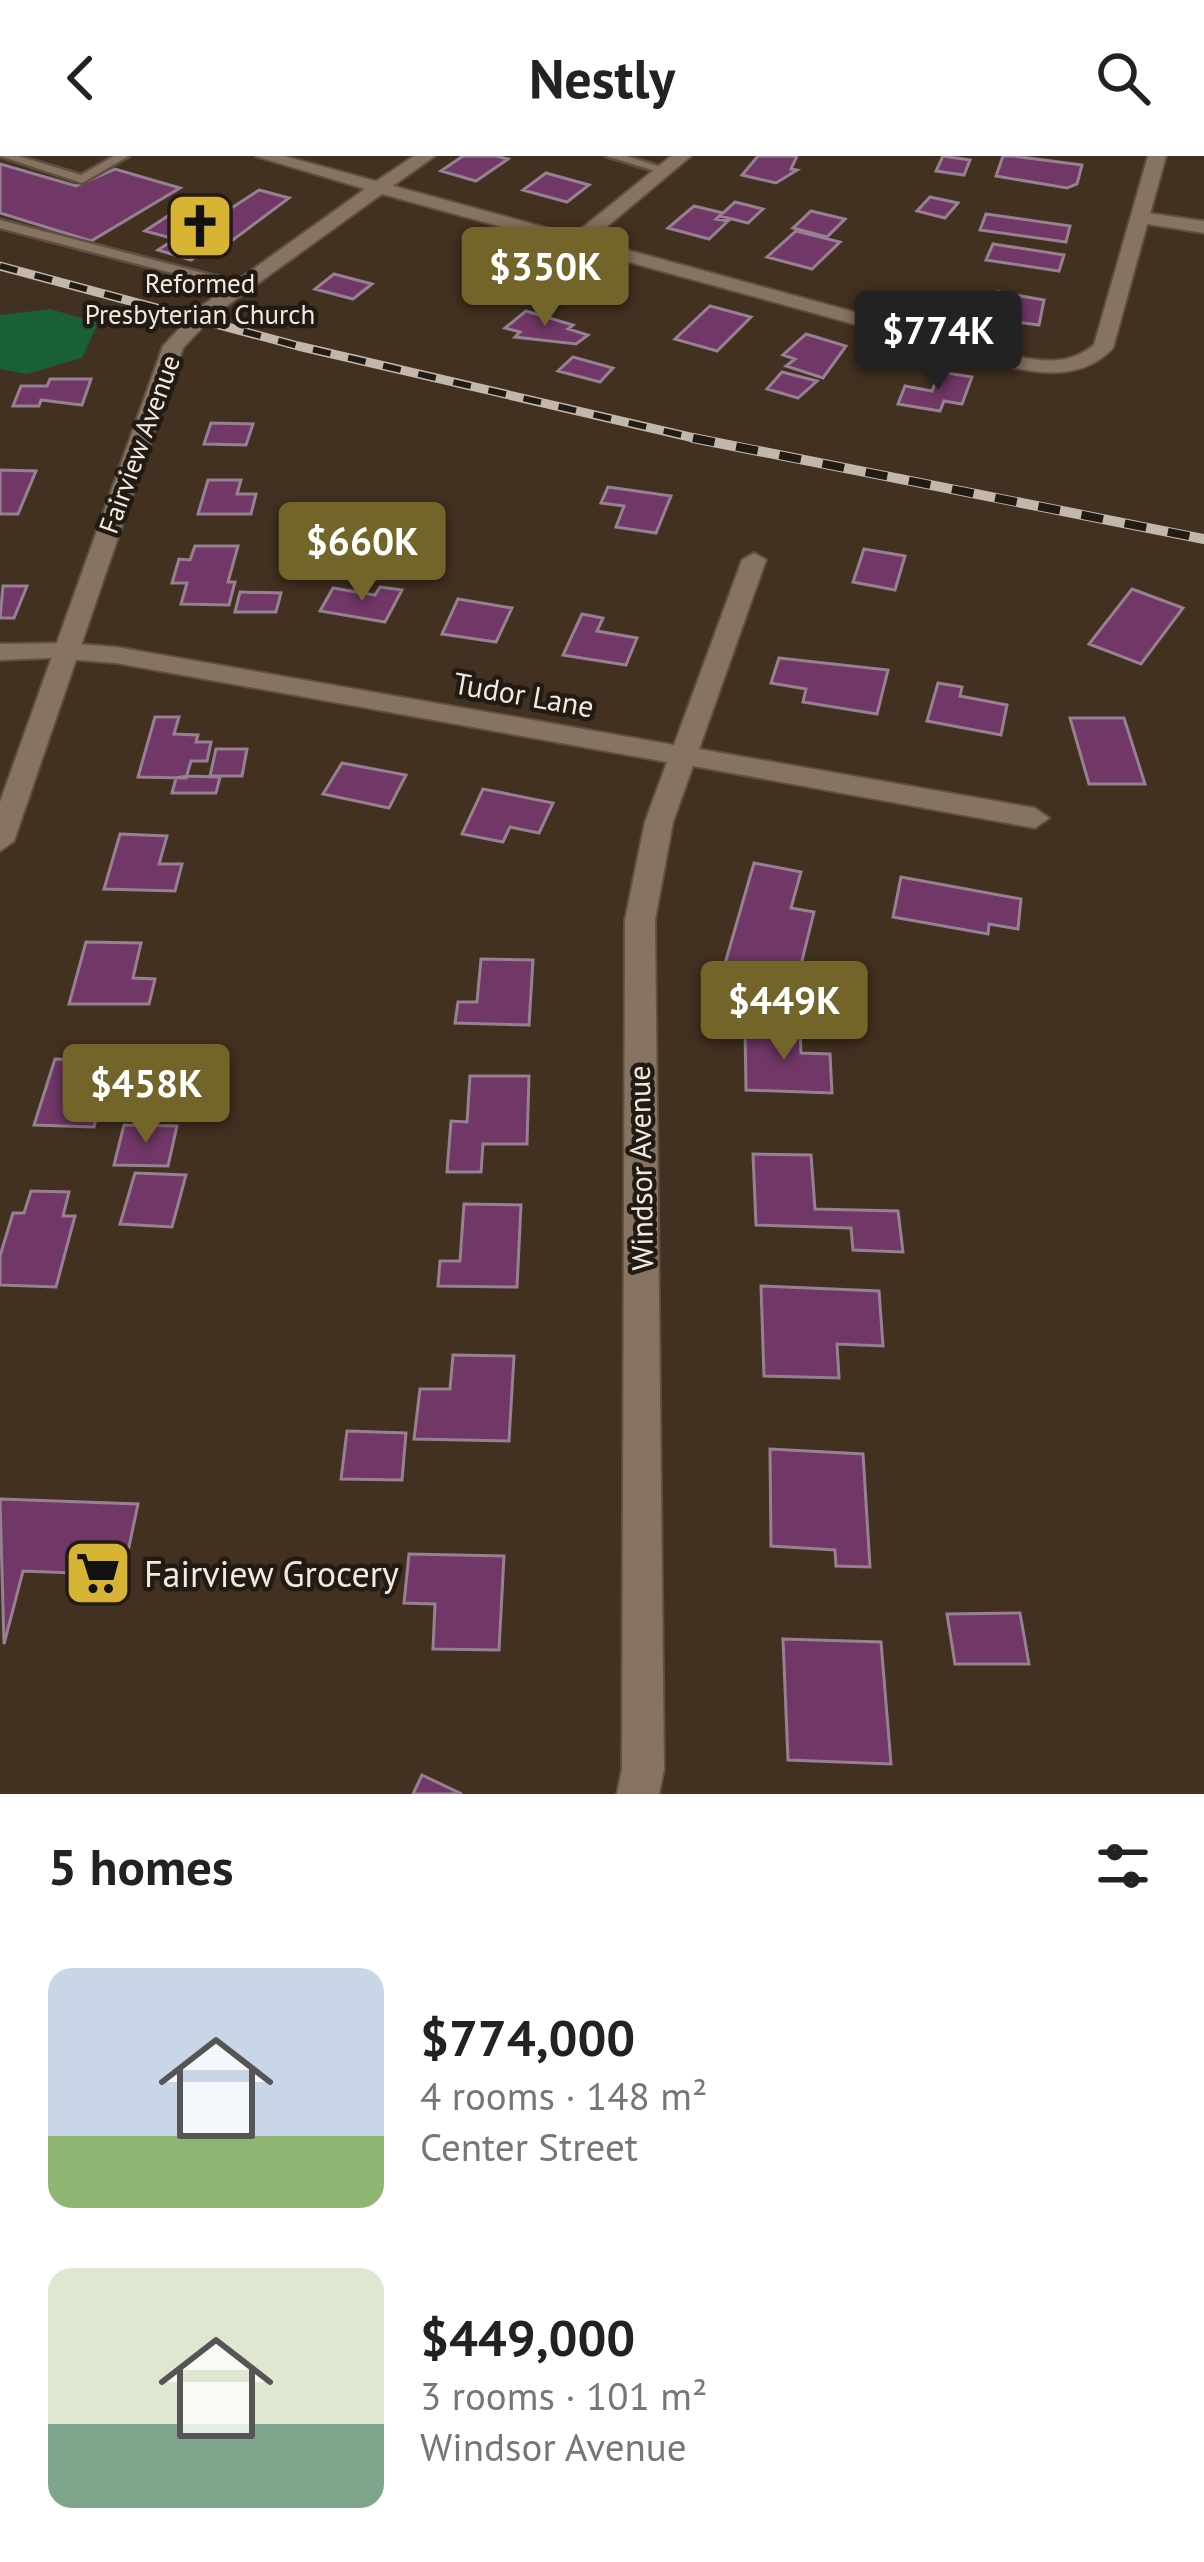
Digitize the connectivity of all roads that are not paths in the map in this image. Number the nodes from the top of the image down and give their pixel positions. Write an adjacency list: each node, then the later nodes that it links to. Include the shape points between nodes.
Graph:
1 (5, 156): 2 (lane, via 82,179)
2 (123, 156)
3 (264, 156): 9 (main road)
4 (427, 156): 9 (main road, Fairview Avenue)
5 (612, 156): 8 (lane)
6 (682, 156): 8 (main road)
7 (1157, 156): 10 (main road)
8 (665, 170): 13 (main road)
9 (378, 188): 13 (main road); 14 (main road, Fairview Avenue)
10 (1140, 218): 12 (main road); 13 (main road, via 1103,348 1084,363 1042,366)
11 (0, 224): 14 (lane)
12 (1204, 227)
13 (578, 241)
14 (241, 287): 16 (main road, Fairview Avenue, via 172,346)
15 (754, 560): 18 (main road, Windsor Avenue)
16 (66, 651): 17 (main road, Tudor Lane); 18 (main road, Tudor Lane); 20 (main road, Fairview Avenue)
17 (0, 652)
18 (683, 756): 19 (main road, Tudor Lane); 21 (main road, Windsor Avenue, via 647,868 637,965 645,1541)
19 (1035, 818)
20 (0, 841)
21 (638, 1794)

